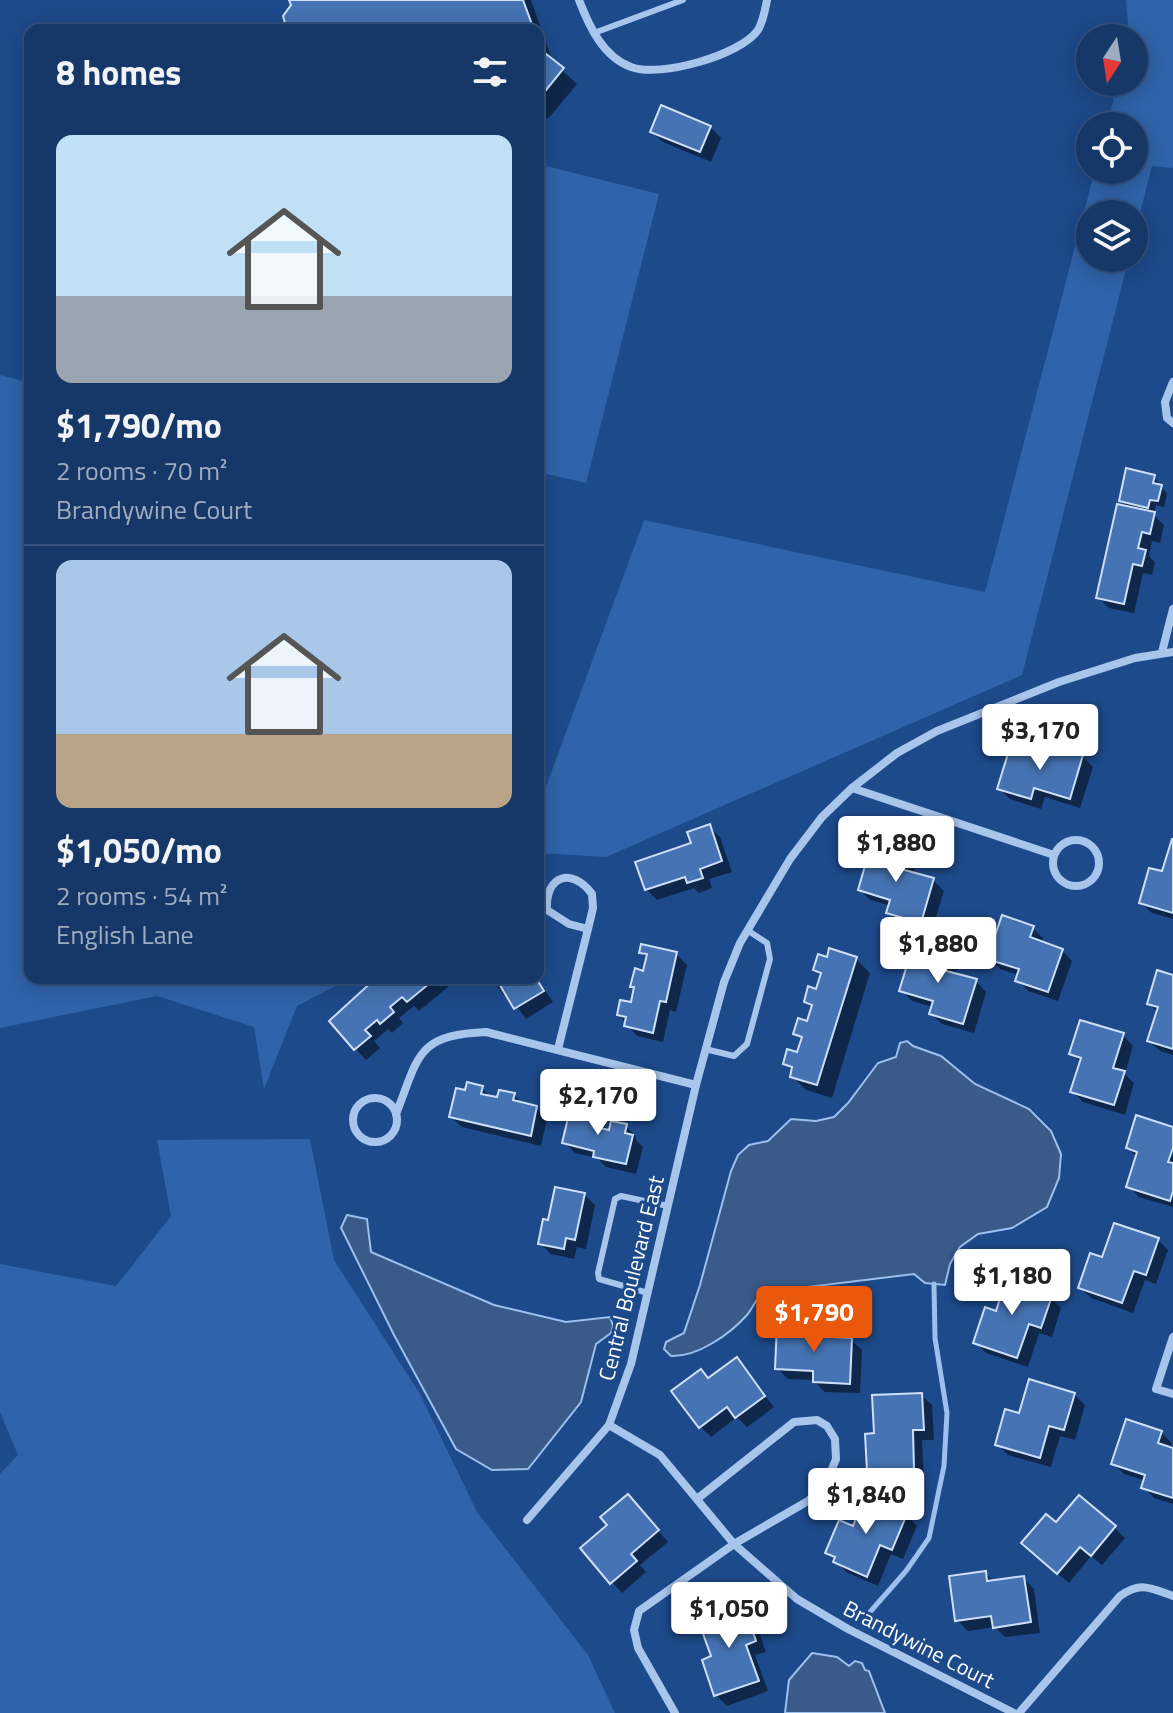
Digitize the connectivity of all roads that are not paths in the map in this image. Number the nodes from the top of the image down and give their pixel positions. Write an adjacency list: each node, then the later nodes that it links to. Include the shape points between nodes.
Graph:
1 (579, 0): 4 (street)
2 (683, 0): 4 (lane)
3 (767, 0): 4 (street, via 758,30 744,42 685,68 651,72 629,67)
4 (594, 33)
5 (1173, 382): 6 (street, via 1165,402)
6 (1173, 423)
7 (1173, 609): 8 (street)
8 (1171, 624): 9 (street)
9 (1162, 652): 10 (street, Central Boulevard East); 11 (street, Central Boulevard East, via 1059,682 937,731 897,753)
10 (1173, 652)
11 (852, 788): 12 (street); 14 (street, Central Boulevard East, via 790,859)
12 (1054, 855): 12 (street, via 1072,840 1087,843 1098,854 1098,870 1089,882 1068,885 1053,870)
13 (588, 929): 13 (street, via 547,910 546,898 555,882 577,879 592,894); 15 (street)
14 (747, 930): 16 (street, Central Boulevard East, via 724,982); 16 (lane, via 767,943 770,959 747,1044 734,1056)
15 (558, 1049): 17 (street); 18 (street, via 486,1032 439,1039 421,1053)
16 (705, 1049): 17 (street, Central Boulevard East)
17 (696, 1085): 19 (street, Central Boulevard East)
18 (396, 1114): 18 (street, via 388,1102 369,1099 358,1106 354,1125 366,1140 380,1142 396,1128)
19 (668, 1206): 20 (street, Central Boulevard East); 20 (lane, via 615,1199 599,1279)
20 (648, 1293): 23 (street, Central Boulevard East)
21 (1173, 1337): 22 (street, via 1156,1389)
22 (1173, 1394)
23 (609, 1425): 24 (street, Brandywine Court, via 660,1455); 25 (street, Central Boulevard East)
24 (697, 1499): 26 (street, Brandywine Court); 26 (street, via 794,1422 817,1420 827,1426 835,1439 836,1459 826,1484 808,1501)
25 (527, 1520)
26 (734, 1544): 28 (street, via 639,1611 634,1630 638,1648); 29 (street, Brandywine Court, via 797,1599)
27 (1173, 1596): 29 (street, Brandywine Court, via 1132,1587)
28 (675, 1713)
29 (1017, 1713)

